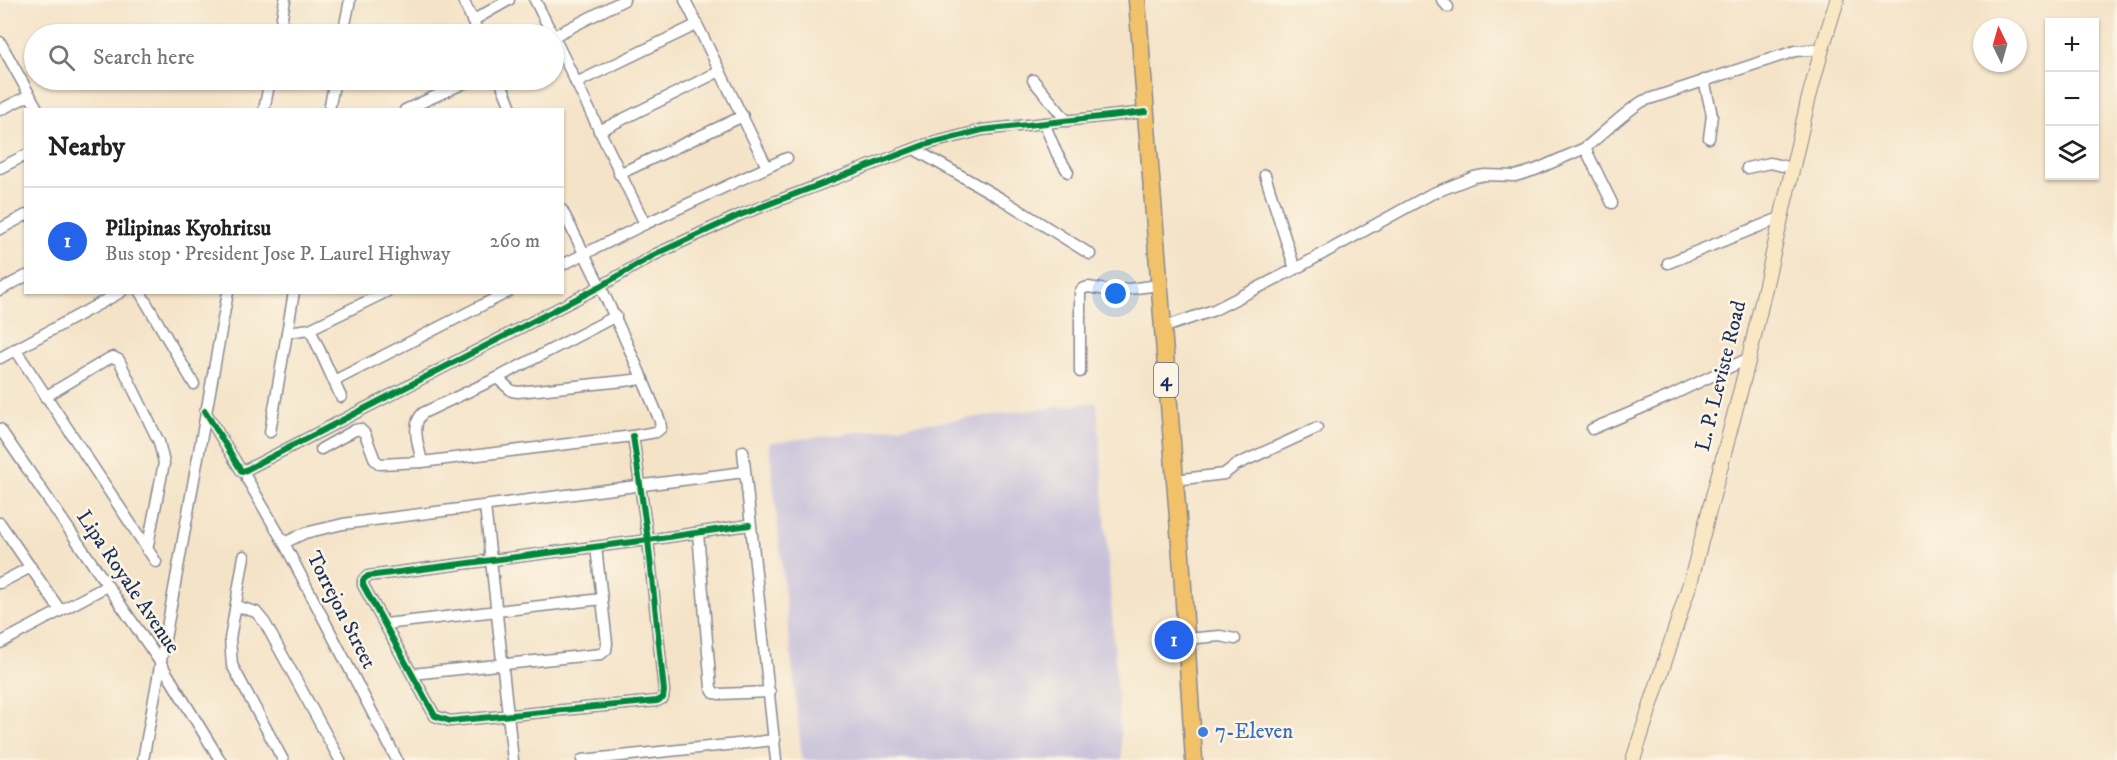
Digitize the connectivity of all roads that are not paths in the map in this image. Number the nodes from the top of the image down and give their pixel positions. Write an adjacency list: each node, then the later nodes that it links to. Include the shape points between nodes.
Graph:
1 (285, 0): 11 (street)
2 (350, 0): 12 (street)
3 (509, 0): 10 (street)
4 (535, 0): 14 (street)
5 (624, 0): 16 (street)
6 (685, 0): 15 (street)
7 (1137, 0): 37 (highway, 4)
8 (1837, 0): 18 (main road, L. P. Leviste Road)
9 (465, 2): 10 (street)
10 (472, 21): 13 (street)
11 (281, 24)
12 (345, 24)
13 (474, 24)
14 (547, 24)
15 (696, 25): 20 (street); 23 (street)
16 (564, 30)
17 (0, 42): 24 (street)
18 (1821, 49): 21 (street, via 1795,51); 50 (main road, L. P. Leviste Road)
19 (564, 58): 23 (street)
20 (720, 71): 38 (street); 41 (street)
21 (1704, 80): 42 (street, via 1712,115); 43 (street, via 1643,101)
22 (1033, 81): 39 (street)
23 (576, 83): 41 (street)
24 (24, 84)
25 (27, 90): 30 (street)
26 (268, 90): 32 (street)
27 (333, 90): 33 (street)
28 (449, 90): 34 (street)
29 (504, 90): 35 (street)
30 (30, 95): 31 (street); 36 (street)
31 (37, 108)
32 (264, 108)
33 (329, 108)
34 (409, 108)
35 (511, 108)
36 (0, 110)
37 (1146, 112): 39 (street); 66 (highway, 4)
38 (743, 116): 47 (street); 52 (street)
39 (1067, 121): 40 (street)
40 (1044, 123): 44 (street, via 982,130); 51 (street)
41 (599, 131): 52 (street)
42 (1709, 138)
43 (1585, 148): 54 (street); 64 (street, via 1515,176 1474,177 1431,194)
44 (914, 149): 61 (street); 67 (street, via 719,225 654,255)
45 (24, 156): 48 (street)
46 (787, 158): 47 (street)
47 (766, 167): 58 (street)
48 (0, 168)
49 (1747, 168): 50 (street, via 1770,163)
50 (1792, 168): 57 (main road, L. P. Leviste Road)
51 (1068, 172)
52 (619, 174): 58 (street)
53 (1265, 175): 64 (street)
54 (1612, 202)
55 (564, 214): 60 (street)
56 (24, 216): 59 (street)
57 (1780, 218): 62 (street); 81 (main road, L. P. Leviste Road)
58 (645, 224): 60 (street)
59 (0, 229)
60 (585, 253): 63 (street); 67 (street)
61 (1090, 254)
62 (1668, 263)
63 (564, 264)
64 (1295, 269): 76 (street, via 1214,310)
65 (24, 277): 68 (street)
66 (1159, 285): 76 (highway, 4); 82 (street, via 1113,291 1082,289)
67 (601, 286): 75 (street); 99 (street)
68 (0, 290)
69 (117, 294): 79 (street)
70 (141, 294): 86 (street)
71 (228, 294): 89 (street)
72 (294, 294): 78 (street)
73 (382, 294): 77 (street)
74 (504, 294): 85 (street)
75 (616, 316): 83 (street); 84 (street)
76 (1162, 328): 100 (highway, 4)
77 (310, 329): 78 (street); 85 (street)
78 (287, 332): 93 (street)
79 (15, 350): 80 (street); 87 (street)
80 (0, 358)
81 (1749, 358): 92 (street); 139 (main road, L. P. Leviste Road, via 1691,580)
82 (1080, 372)
83 (497, 378): 84 (street, via 518,392); 97 (street, via 418,417)
84 (643, 379): 94 (street, via 661,428)
85 (334, 381): 88 (street)
86 (194, 384)
87 (45, 397): 109 (street); 109 (street, via 108,359 120,360 159,442 164,462)
88 (341, 397)
89 (205, 411): 99 (street, Torrejon Street); 124 (street)
90 (1317, 428): 100 (street, via 1236,465 1227,473)
91 (0, 429): 115 (street, Lipa Royale Avenue)
92 (1592, 429)
93 (270, 432)
94 (633, 436): 97 (street); 101 (street)
95 (321, 449): 97 (street, via 360,429 380,464)
96 (743, 451): 98 (street)
97 (422, 462)
98 (744, 472): 101 (street); 104 (street)
99 (245, 476): 107 (street, Torrejon Street)
100 (1175, 480): 121 (highway, 4)
101 (641, 486): 102 (street); 106 (street)
102 (485, 506): 107 (street, via 333,526); 111 (street)
103 (0, 523): 113 (street)
104 (749, 525): 105 (street); 127 (street)
105 (699, 533): 106 (street); 127 (street, via 711,688 720,694)
106 (648, 540): 108 (street); 128 (street, via 663,698)
107 (284, 543): 134 (street, Torrejon Street)
108 (596, 547): 111 (street); 116 (street)
109 (147, 550): 112 (street)
110 (244, 556): 117 (street)
111 (493, 560): 119 (street); 120 (street, via 368,576 363,585)
112 (156, 562)
113 (31, 567): 114 (street); 118 (street)
114 (0, 583)
115 (107, 586): 118 (street); 124 (street, Lipa Royale Avenue)
116 (602, 599): 119 (street); 125 (street, via 607,643 601,654)
117 (236, 606): 132 (street, via 230,639 232,665); 133 (street, via 255,612 265,623)
118 (60, 610): 123 (street)
119 (498, 610): 120 (street); 125 (street)
120 (385, 624): 126 (street)
121 (1186, 639): 122 (street); 138 (highway, 4)
122 (1235, 639)
123 (0, 643)
124 (160, 663): 130 (street); 131 (street, Lipa Royale Avenue)
125 (504, 664): 126 (street); 128 (street)
126 (412, 674): 128 (street, via 435,716 441,719)
127 (770, 692): 129 (street)
128 (509, 716): 135 (street)
129 (775, 740): 136 (street); 137 (street)
130 (143, 760)
131 (220, 760)
132 (283, 760)
133 (340, 760)
134 (397, 760)
135 (513, 760)
136 (582, 760)
137 (776, 760)
138 (1194, 760)
139 (1633, 760)

